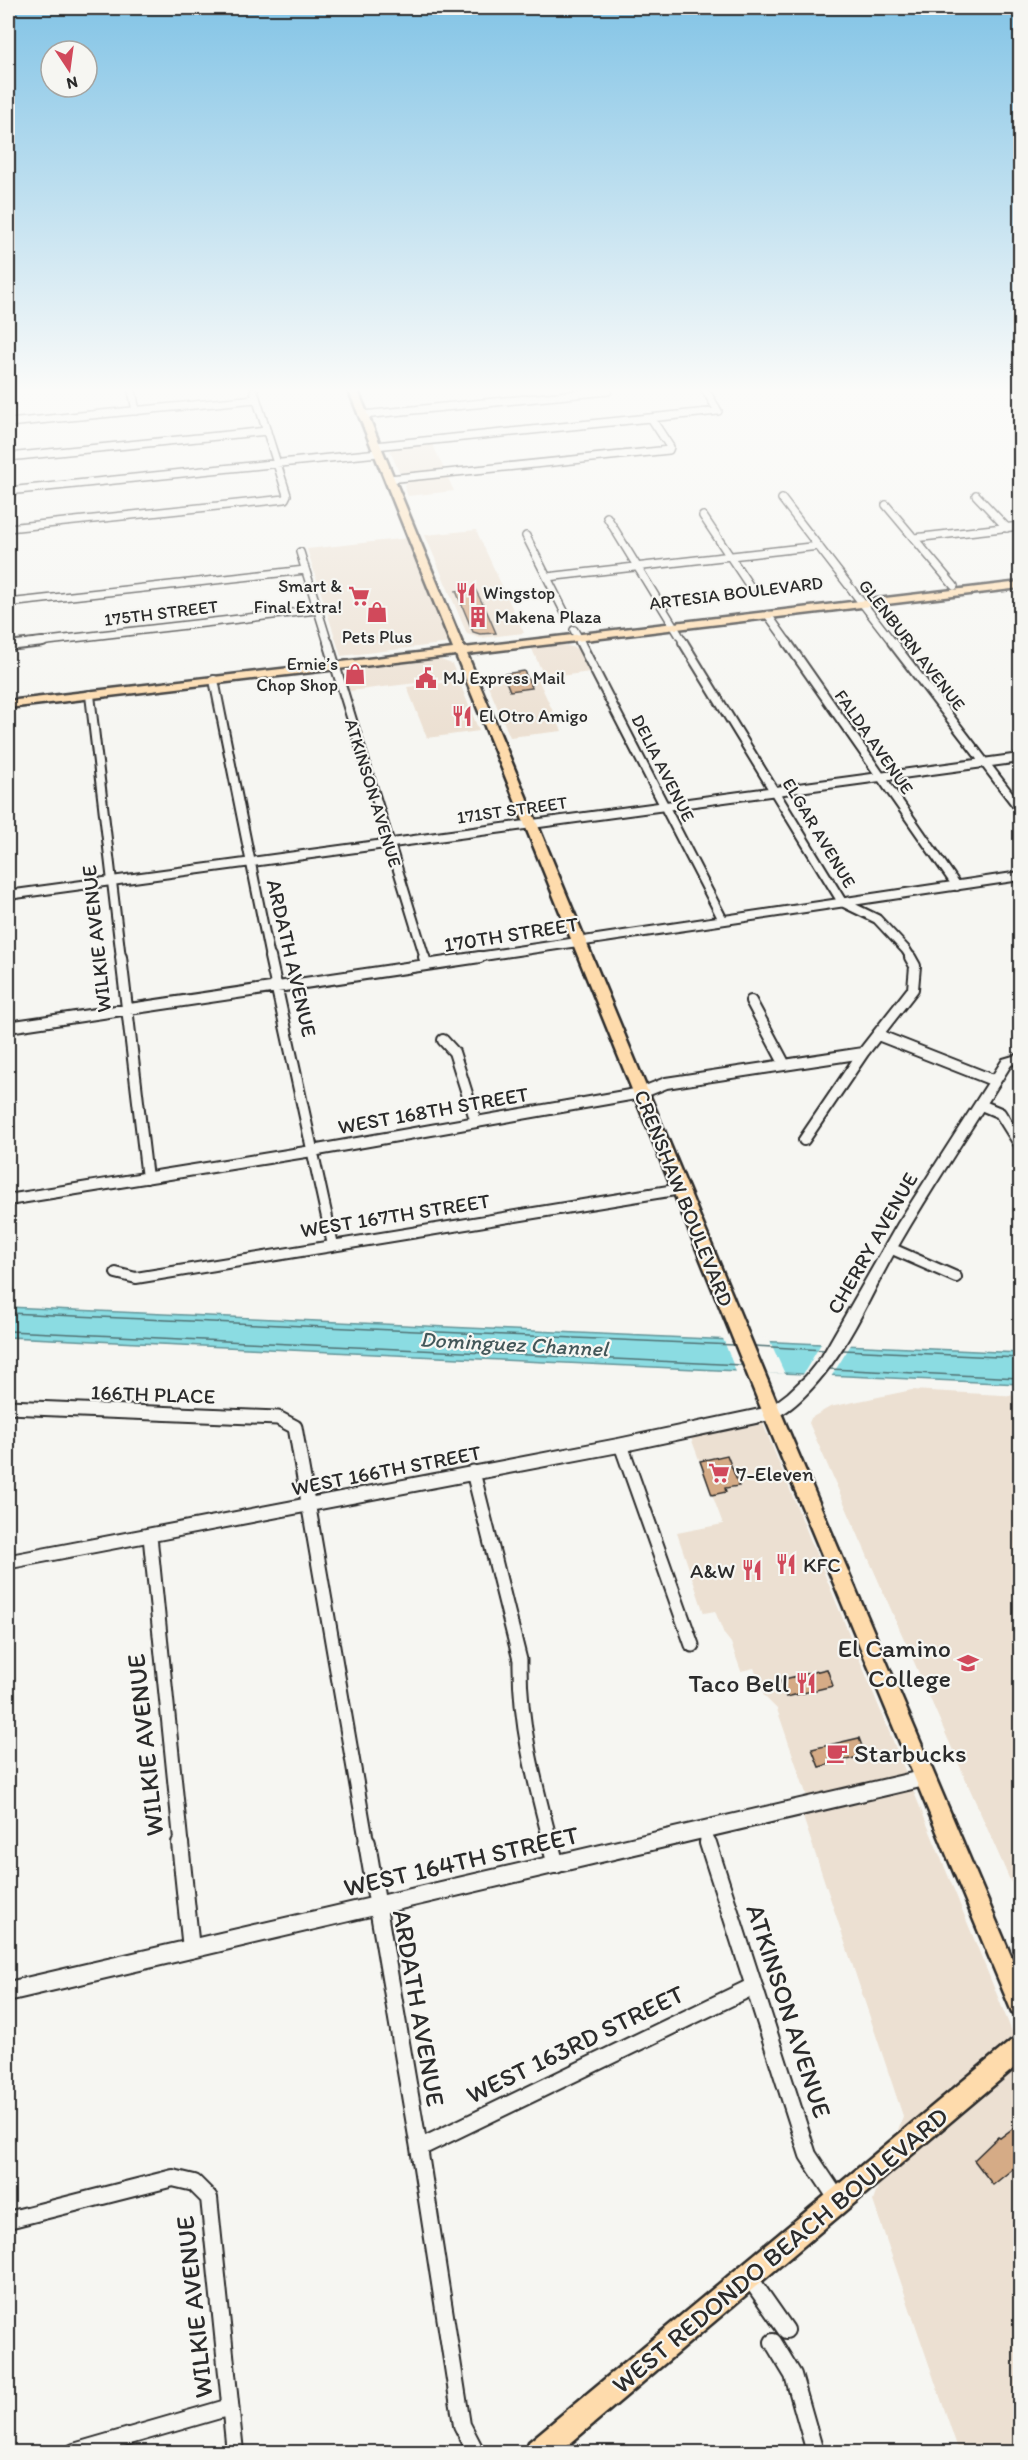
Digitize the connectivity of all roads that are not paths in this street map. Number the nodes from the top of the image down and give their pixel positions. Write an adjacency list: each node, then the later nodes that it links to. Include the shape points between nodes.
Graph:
1 (220, 506): 9 (street)
2 (400, 506): 31 (main road, CRENSHAW BOULEVARD)
3 (787, 506): 13 (street, GLENBURN AVENUE)
4 (887, 506): 12 (street)
5 (986, 506): 10 (street)
6 (703, 516): 15 (street)
7 (608, 517): 16 (street, ELGAR AVENUE)
8 (1020, 526): 10 (street)
9 (8, 528)
10 (1007, 528): 12 (street)
11 (526, 536): 18 (street)
12 (914, 538): 21 (street)
13 (819, 546): 15 (street); 23 (street, GLENBURN AVENUE)
14 (300, 552): 17 (street, ATKINSON AVENUE)
15 (729, 556): 16 (street); 22 (street)
16 (638, 567): 18 (street); 28 (street, ELGAR AVENUE)
17 (305, 570): 24 (street); 25 (street, ATKINSON AVENUE)
18 (547, 577): 26 (street)
19 (1020, 578): 21 (main road, ARTESIA BOULEVARD)
20 (1020, 585): 23 (main road, ARTESIA BOULEVARD)
21 (954, 586): 23 (main road, ARTESIA BOULEVARD)
22 (751, 588)
23 (859, 601): 27 (main road, ARTESIA BOULEVARD); 28 (main road, ARTESIA BOULEVARD); 38 (street, GLENBURN AVENUE)
24 (8, 603)
25 (317, 610): 30 (street, 175TH STREET); 32 (street, ATKINSON AVENUE)
26 (564, 611)
27 (768, 615): 28 (main road, ARTESIA BOULEVARD); 39 (street, FALDA AVENUE)
28 (672, 623): 29 (main road, ARTESIA BOULEVARD); 40 (street, ELGAR AVENUE)
29 (576, 634): 31 (main road, ARTESIA BOULEVARD); 41 (street, DELIA AVENUE)
30 (8, 646)
31 (458, 648): 32 (main road, ARTESIA BOULEVARD); 43 (main road, CRENSHAW BOULEVARD)
32 (334, 662): 33 (main road); 35 (main road); 44 (street, ATKINSON AVENUE)
33 (214, 680): 34 (main road); 45 (street, ARDATH AVENUE)
34 (90, 695): 36 (main road); 47 (street, WILKIE AVENUE)
35 (8, 696)
36 (8, 705)
37 (1020, 758): 38 (street, 171ST STREET)
38 (984, 763): 39 (street, 171ST STREET); 42 (street, GLENBURN AVENUE)
39 (881, 777): 40 (street, 171ST STREET); 48 (street, FALDA AVENUE)
40 (774, 791): 41 (street, 171ST STREET); 50 (street, ELGAR AVENUE)
41 (664, 806): 43 (street, 171ST STREET); 51 (street, DELIA AVENUE)
42 (1020, 809)
43 (530, 824): 44 (street, 171ST STREET); 52 (main road, CRENSHAW BOULEVARD)
44 (388, 843): 45 (street, 171ST STREET); 53 (street, ATKINSON AVENUE)
45 (249, 862): 47 (street, 171ST STREET); 54 (street, ARDATH AVENUE)
46 (1020, 876): 48 (street, 170TH STREET)
47 (112, 880): 49 (street, 171ST STREET); 56 (street, WILKIE AVENUE)
48 (957, 885): 50 (street, 170TH STREET)
49 (8, 895)
50 (842, 902): 51 (street, 170TH STREET); 58 (street, ELGAR AVENUE, via 877,919 906,950 915,966 913,989)
51 (723, 920): 52 (street, 170TH STREET)
52 (579, 942): 53 (street, 170TH STREET); 64 (main road, CRENSHAW BOULEVARD)
53 (427, 965): 54 (street, 170TH STREET)
54 (278, 986): 56 (street, 170TH STREET); 69 (street, ARDATH AVENUE)
55 (751, 1001): 62 (street)
56 (126, 1010): 57 (street, 170TH STREET); 70 (street, WILKIE AVENUE)
57 (8, 1027)
58 (878, 1035): 60 (street, ELGAR AVENUE); 63 (street)
59 (443, 1040): 66 (street, via 454,1052)
60 (863, 1053): 62 (street, WEST 168TH STREET); 67 (street, ELGAR AVENUE)
61 (1020, 1058): 63 (street, via 1007,1062)
62 (784, 1064): 64 (street, WEST 168TH STREET, via 666,1083)
63 (994, 1081): 65 (street, CHERRY AVENUE)
64 (641, 1093): 66 (street, WEST 168TH STREET); 71 (main road, CRENSHAW BOULEVARD)
65 (981, 1105): 68 (street, via 1000,1113); 74 (street, CHERRY AVENUE)
66 (476, 1122): 69 (street, WEST 168TH STREET)
67 (804, 1140)
68 (1020, 1145)
69 (312, 1151): 70 (street, WEST 168TH STREET); 73 (street, ARDATH AVENUE)
70 (147, 1178): 72 (street, WEST 168TH STREET)
71 (681, 1189): 73 (street, WEST 167TH STREET); 78 (main road, CRENSHAW BOULEVARD)
72 (8, 1200)
73 (333, 1245): 75 (street, WEST 167TH STREET, via 136,1278)
74 (890, 1248): 76 (street); 78 (street, CHERRY AVENUE, via 838,1343 815,1376 792,1401)
75 (116, 1272)
76 (956, 1277)
77 (8, 1407): 79 (street, 166TH PLACE, via 278,1418)
78 (772, 1413): 80 (street, WEST 166TH STREET); 86 (main road, CRENSHAW BOULEVARD)
79 (295, 1427): 82 (street, ARDATH AVENUE)
80 (621, 1445): 81 (street, WEST 166TH STREET); 85 (street)
81 (472, 1472): 82 (street, WEST 166TH STREET); 88 (street, via 520,1660 522,1731)
82 (308, 1504): 83 (street, WEST 166TH STREET); 89 (street, ARDATH AVENUE)
83 (150, 1536): 84 (street, WEST 166TH STREET); 90 (street, WILKIE AVENUE)
84 (8, 1562)
85 (692, 1645)
86 (926, 1778): 87 (street, WEST 164TH STREET); 93 (main road, CRENSHAW BOULEVARD)
87 (704, 1830): 88 (street, WEST 164TH STREET); 91 (street, ATKINSON AVENUE)
88 (556, 1865): 89 (street, WEST 164TH STREET)
89 (378, 1906): 90 (street, WEST 164TH STREET); 95 (street, ARDATH AVENUE)
90 (191, 1949): 92 (street, WEST 164TH STREET)
91 (754, 1986): 95 (street, WEST 163RD STREET); 96 (street, ATKINSON AVENUE, via 808,2155)
92 (8, 1992)
93 (1020, 2004)
94 (1020, 2048): 96 (main road, WEST REDONDO BEACH BOULEVARD)
95 (418, 2148): 104 (street, ARDATH AVENUE, via 462,2425)
96 (838, 2200): 98 (main road, WEST REDONDO BEACH BOULEVARD)
97 (8, 2220): 101 (street, WILKIE AVENUE, via 173,2178 194,2183 209,2198)
98 (749, 2277): 99 (street); 105 (main road, WEST REDONDO BEACH BOULEVARD)
99 (786, 2330)
100 (773, 2342): 106 (street, via 793,2375)
101 (230, 2408): 102 (street); 103 (street, WILKIE AVENUE)
102 (74, 2452)
103 (235, 2452)
104 (476, 2452)
105 (539, 2452)
106 (815, 2452)

